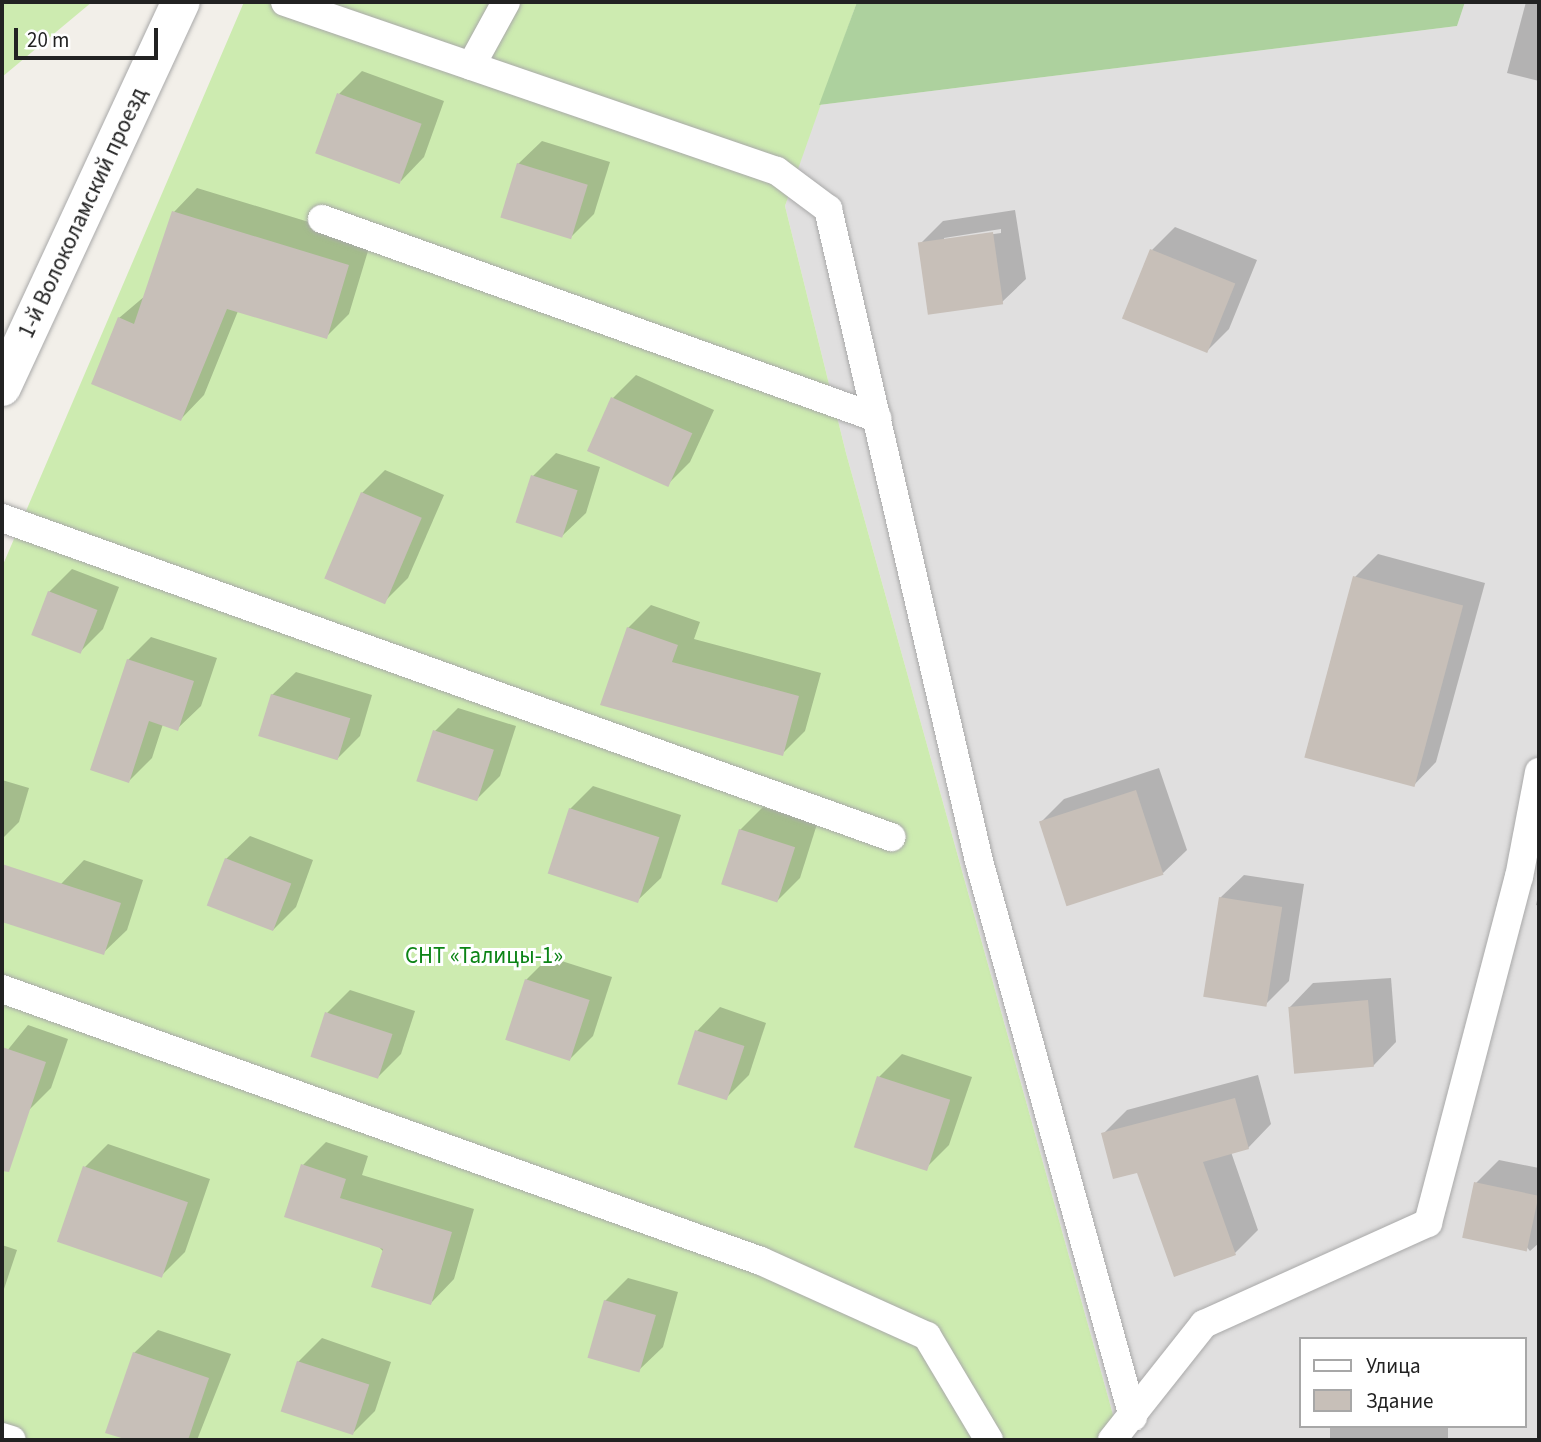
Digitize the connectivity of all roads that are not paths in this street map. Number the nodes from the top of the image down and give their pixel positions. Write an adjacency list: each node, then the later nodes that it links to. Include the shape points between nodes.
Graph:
1 (181, 2): 6 (street, 1-й Волоколамский проезд)
2 (285, 2): 4 (lane)
3 (506, 2): 4 (lane)
4 (471, 66): 7 (lane, via 777,171 828,209)
5 (322, 219): 7 (lane)
6 (2, 387)
7 (877, 418): 12 (lane, via 979,861)
8 (2, 517): 10 (lane)
9 (1539, 772): 12 (lane, via 1519,877 1427,1223 1204,1324)
10 (891, 837)
11 (2, 989): 15 (lane, via 761,1261 927,1336)
12 (1133, 1417): 16 (lane)
13 (2, 1437): 14 (lane)
14 (12, 1440)
15 (989, 1440)
16 (1112, 1440)

